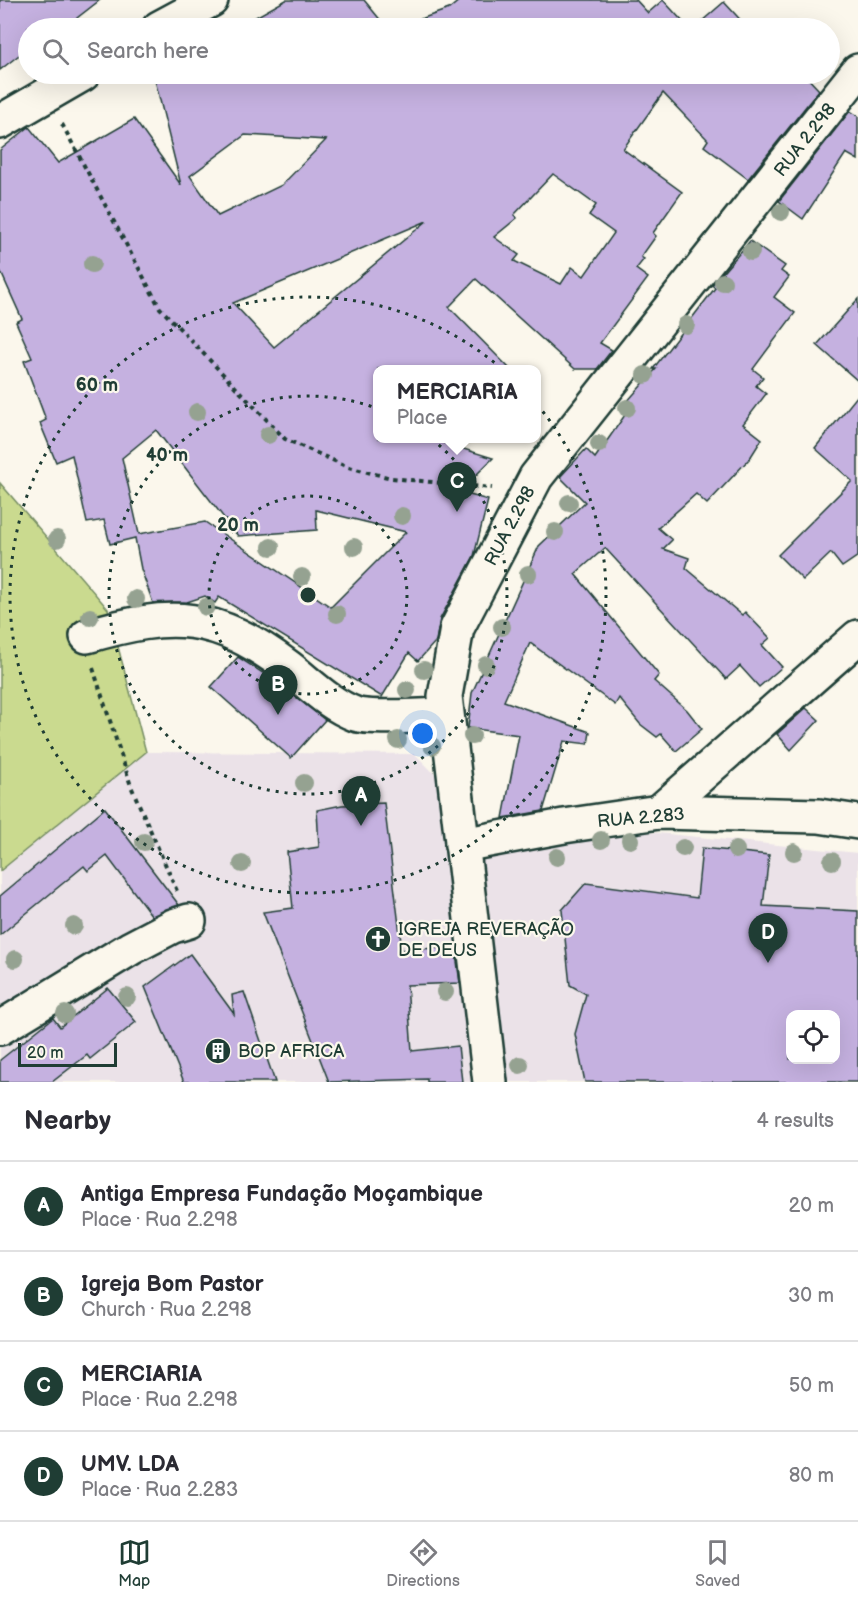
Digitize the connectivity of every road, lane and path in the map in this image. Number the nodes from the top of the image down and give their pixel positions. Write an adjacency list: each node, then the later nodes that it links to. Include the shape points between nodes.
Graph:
1 (211, 0): 2 (street)
2 (178, 18)
3 (858, 71): 7 (street, RUA 2.298)
4 (65, 84): 5 (street)
5 (48, 94): 6 (street); 7 (path, via 96,193 160,308 285,439 348,467 391,478)
6 (0, 122)
7 (529, 490): 10 (street, RUA 2.298, via 457,628 445,696)
8 (88, 635): 10 (street, via 135,622 207,622 239,635 331,701 357,715); 14 (path, via 92,665 131,786)
9 (858, 637): 11 (street)
10 (446, 714): 13 (street, RUA 2.298)
11 (659, 812): 12 (street, RUA 2.283, via 819,816); 13 (street, RUA 2.283)
12 (858, 822)
13 (462, 845): 16 (street, RUA 2.298)
14 (189, 921): 15 (street, via 131,948)
15 (0, 1028)
16 (490, 1082)

